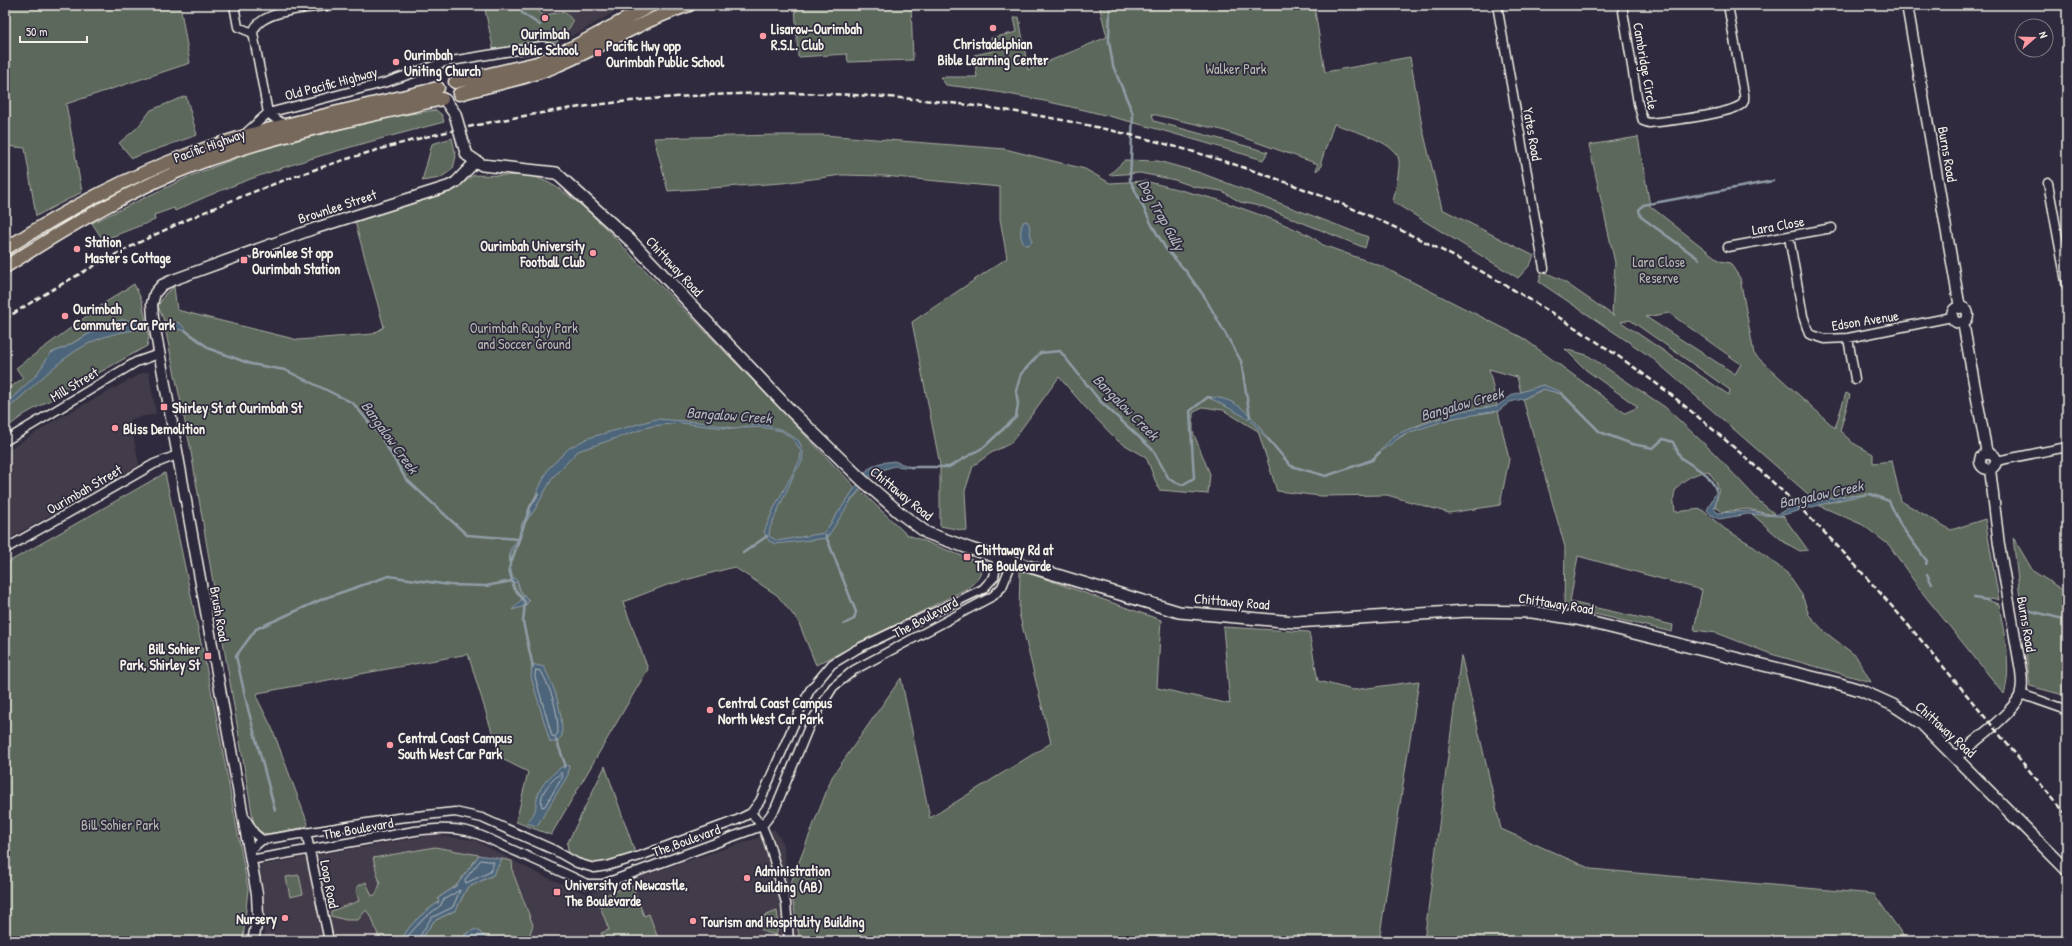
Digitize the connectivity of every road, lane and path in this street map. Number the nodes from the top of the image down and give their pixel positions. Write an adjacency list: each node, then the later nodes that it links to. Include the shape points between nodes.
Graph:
1 (234, 5): 9 (street, via 238,27)
2 (333, 5): 9 (street, via 280,13 259,21)
3 (652, 5): 10 (main road)
4 (689, 5): 12 (main road, Pacific Highway, via 641,24 558,66)
5 (1497, 5): 23 (street, Yates Road)
6 (1622, 5): 7 (street, Cambridge Circle, via 1638,103 1643,121 1649,123 1724,111 1742,104 1743,89)
7 (1728, 5)
8 (1907, 5): 26 (street, Burns Road)
9 (253, 33): 13 (street)
10 (564, 51): 11 (main road, via 524,67); 13 (street, Old Pacific Highway, via 542,46 445,62 387,82)
11 (455, 82): 12 (main road, via 459,88); 12 (main road, via 445,80)
12 (448, 96): 14 (main road, Pacific Highway); 16 (main road, bridge, via 467,155); 22 (main road, Pacific Highway, via 282,137 203,162 125,196 45,241)
13 (268, 114): 14 (street, via 280,122); 15 (street, via 251,130)
14 (292, 125): 15 (main road, Pacific Highway)
15 (237, 138): 21 (main road, Pacific Highway, via 169,162 99,194)
16 (475, 162): 25 (street, Brownlee Street, via 449,186 316,228 196,270 167,282); 37 (main road, Chittaway Road, via 490,167 556,173 632,242 790,410 900,513 927,533 971,549)
17 (2048, 184): 24 (street)
18 (1832, 228): 19 (street, Lara Close)
19 (1789, 236): 20 (street, Lara Close); 29 (street, Edson Avenue, via 1803,316 1809,334 1825,339)
20 (1728, 247)
21 (5, 249)
22 (5, 268)
23 (1544, 268)
24 (2067, 287)
25 (155, 293): 30 (street, Brush Road, via 152,304)
26 (1960, 308): 27 (street, via 1954,311); 28 (street, Burns Road, via 1965,309 1968,314)
27 (1952, 317): 28 (street, via 1956,322); 29 (street, Edson Avenue)
28 (1963, 322): 35 (street, Burns Road, via 1987,454 1982,456 1981,463 1984,468)
29 (1848, 338): 31 (street)
30 (159, 354): 32 (street, Mill Street, via 136,362); 34 (street, Brush Road)
31 (1855, 379)
32 (5, 441)
33 (2067, 447): 35 (street)
34 (176, 455): 36 (street, Ourimbah Street, via 154,464); 42 (street, Brush Road)
35 (1993, 465): 39 (street, Burns Road, via 2006,581 2022,680)
36 (5, 549)
37 (998, 555): 38 (main road, Chittaway Road); 43 (street, The Boulevard, via 994,577 982,589 857,649 832,664 810,690 795,718 760,801)
38 (1013, 560): 41 (main road, Chittaway Road, via 1178,612 1295,622 1487,610 1568,617 1860,690 1912,716); 44 (street, The Boulevard, via 1002,587 993,596 854,670 833,686 810,724 775,809)
39 (2021, 694): 40 (street); 41 (street, via 2009,711)
40 (2067, 710)
41 (1956, 757): 49 (main road, Chittaway Road)
42 (238, 793): 46 (street, via 247,824); 48 (street, Brush Road)
43 (751, 813): 44 (street); 45 (street, The Boulevard, via 640,856 594,868 577,863 482,818 467,814 434,813)
44 (762, 826): 47 (street, The Boulevard, via 603,884 593,885 468,831 456,829 429,829); 52 (street, via 786,903)
45 (306, 832): 46 (street, The Boulevard); 47 (street, Loop Road)
46 (262, 840): 48 (street, The Boulevard)
47 (310, 849): 48 (street, The Boulevard); 51 (street, Loop Road)
48 (250, 856): 50 (street, Brush Road, via 258,916)
49 (2067, 870)
50 (253, 941)
51 (329, 941)
52 (789, 941)

